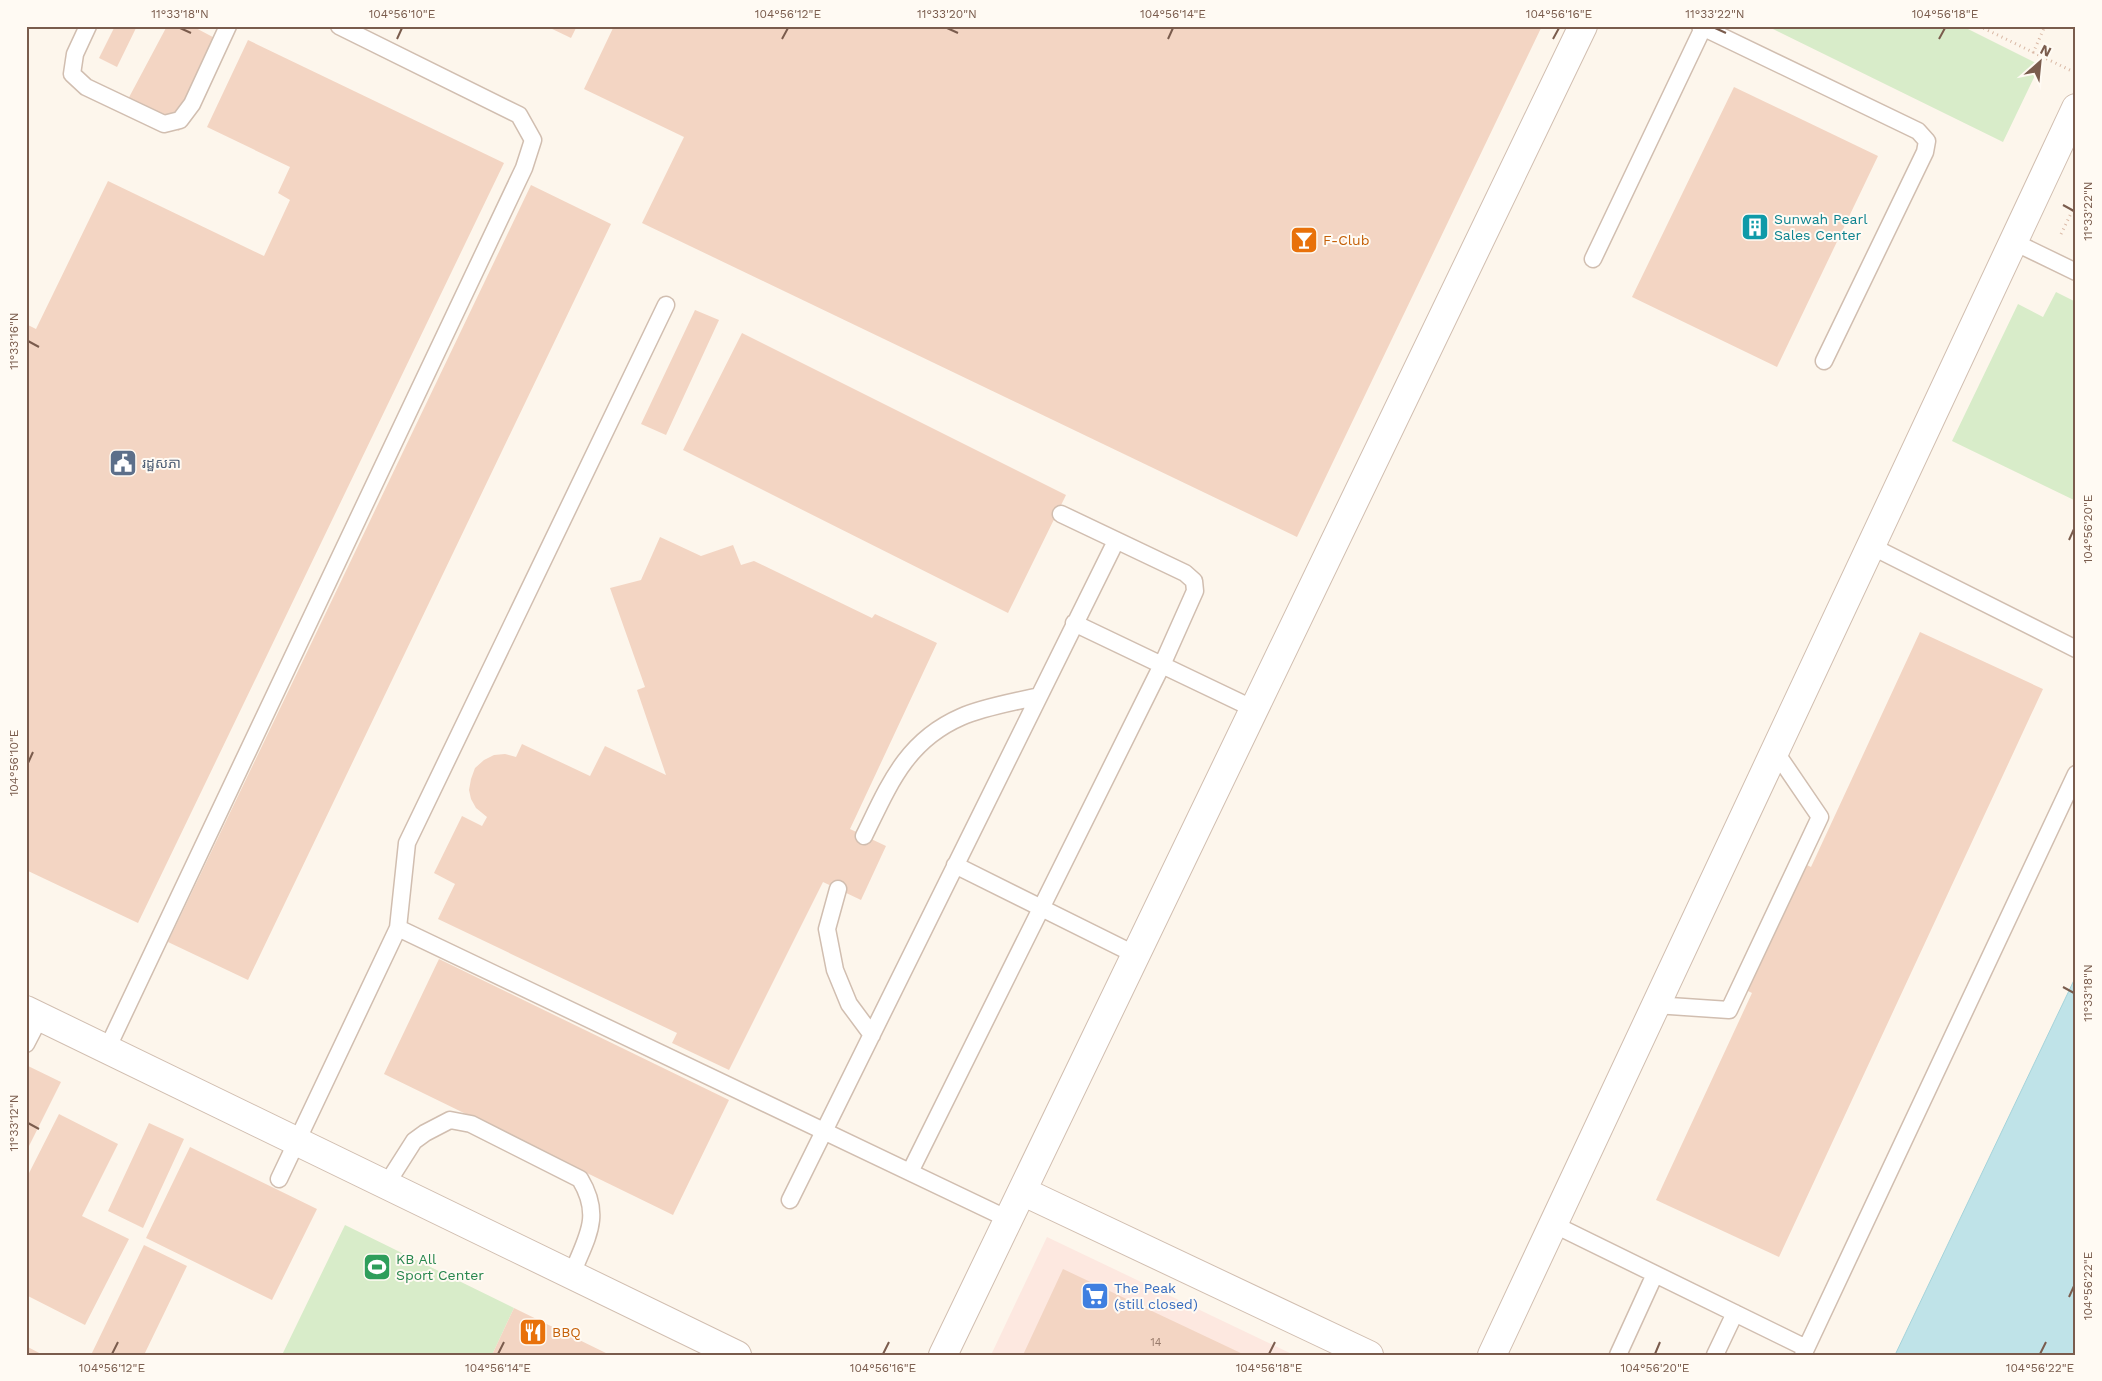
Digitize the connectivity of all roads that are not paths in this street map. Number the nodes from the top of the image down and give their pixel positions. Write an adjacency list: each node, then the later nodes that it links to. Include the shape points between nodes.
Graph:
1 (88, 26): 2 (lane, via 75,54 72,74 86,87 164,124 180,120 192,104)
2 (228, 26)
3 (339, 26): 32 (lane, via 519,115 533,140 520,177)
4 (1583, 26): 19 (street)
5 (1701, 27): 8 (lane); 11 (lane, via 1918,131 1927,141 1925,152)
6 (2076, 108): 7 (street)
7 (2014, 242): 9 (lane); 14 (street)
8 (1593, 259)
9 (2076, 272)
10 (666, 305): 26 (lane, via 406,843)
11 (1824, 361)
12 (1061, 514): 13 (lane)
13 (1116, 541): 15 (lane); 17 (lane, via 1194,581 1195,591)
14 (1871, 546): 16 (lane); 20 (street)
15 (1074, 623): 17 (lane); 18 (lane)
16 (2076, 650)
17 (1162, 665): 19 (lane); 25 (lane)
18 (1039, 696): 22 (lane, via 962,716 932,732 905,758); 23 (lane)
19 (1254, 709): 27 (street)
20 (1775, 751): 28 (street); 28 (lane, via 1820,817 1733,1002 1729,1010)
21 (2076, 774): 45 (lane)
22 (864, 836)
23 (955, 865): 25 (lane); 30 (lane)
24 (838, 889): 30 (lane, via 827,929 835,970 849,1004)
25 (1041, 908): 27 (lane); 35 (lane)
26 (398, 928): 33 (lane); 34 (lane)
27 (1136, 954): 38 (street)
28 (1655, 1005): 41 (street)
29 (33, 1013): 31 (lane); 32 (street)
30 (872, 1035): 33 (lane)
31 (26, 1044)
32 (107, 1049): 34 (street)
33 (824, 1131): 35 (lane); 39 (lane)
34 (298, 1142): 36 (lane); 37 (street)
35 (910, 1172): 40 (lane)
36 (279, 1179)
37 (386, 1185): 42 (street); 42 (lane, via 414,1141 425,1133 450,1120 470,1124 580,1179 588,1193 592,1224)
38 (1022, 1191): 40 (street); 48 (street)
39 (790, 1200)
40 (1008, 1219): 47 (street)
41 (1553, 1224): 43 (lane); 49 (street)
42 (572, 1274): 46 (street)
43 (1656, 1274): 44 (lane); 50 (lane)
44 (1735, 1313): 45 (lane); 51 (lane)
45 (1804, 1351)
46 (737, 1355)
47 (943, 1355)
48 (1369, 1355)
49 (1492, 1355)
50 (1618, 1355)
51 (1715, 1355)

